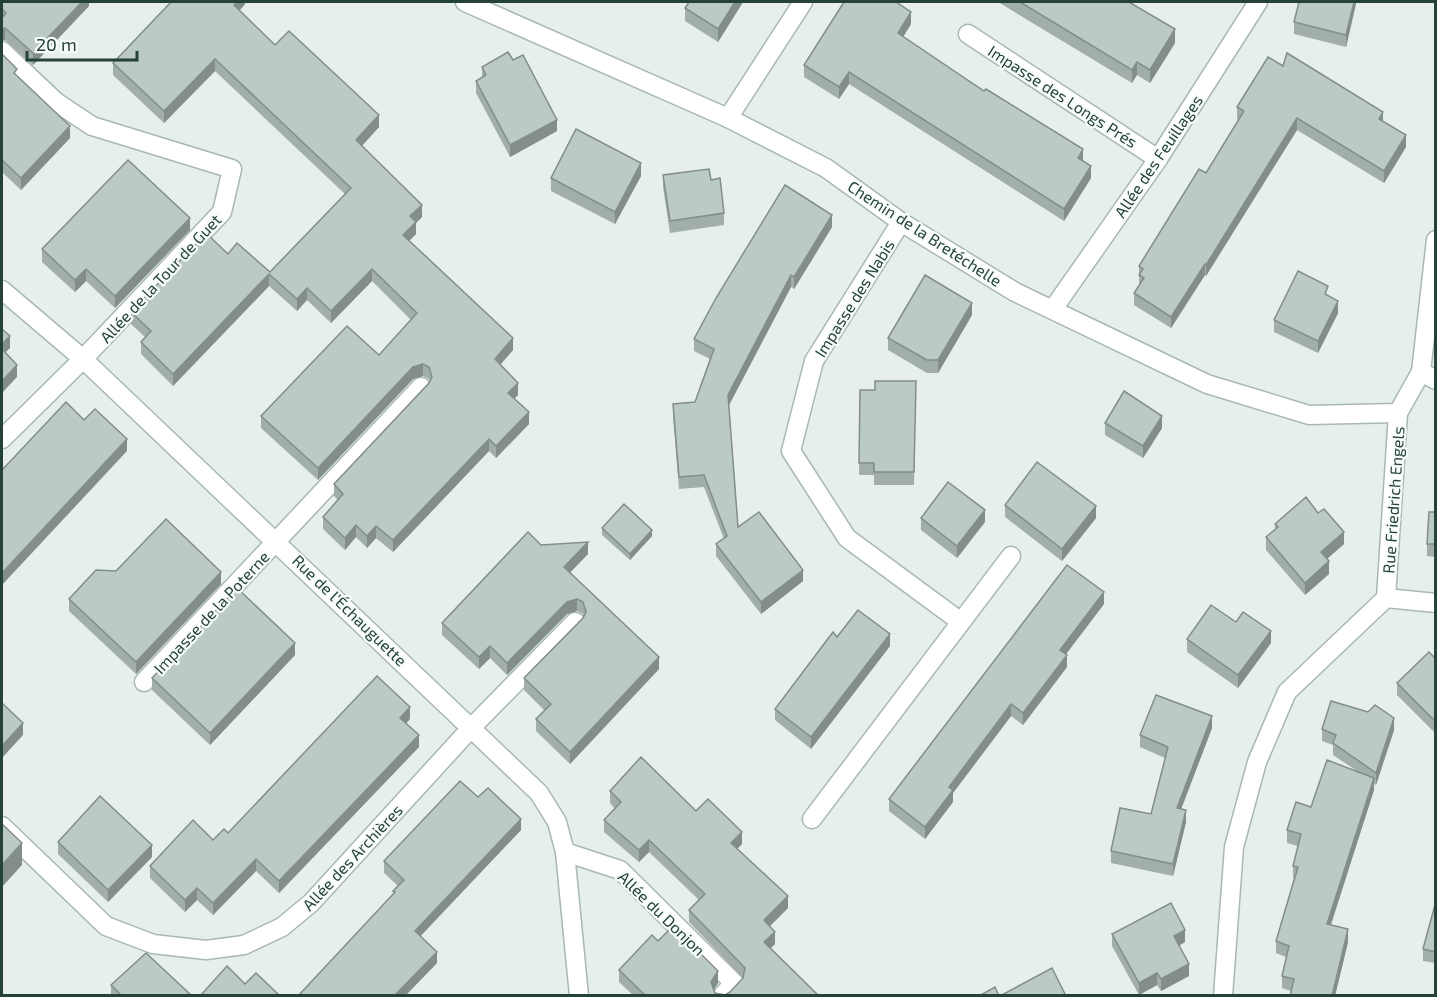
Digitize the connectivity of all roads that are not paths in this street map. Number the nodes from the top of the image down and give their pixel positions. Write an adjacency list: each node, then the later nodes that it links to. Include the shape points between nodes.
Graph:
1 (465, 2): 4 (street, Chemin de la Bretéchelle)
2 (803, 2): 7 (street)
3 (1258, 2): 8 (street, Allée des Feuillages)
4 (486, 6): 7 (street, Chemin de la Bretéchelle)
5 (968, 34): 8 (street, Impasse des Longs Prés)
6 (2, 51): 13 (street, Allée de la Tour de Guet, via 56,102 92,126 232,169 222,212)
7 (728, 118): 9 (street, Chemin de la Bretéchelle, via 826,168)
8 (1158, 159): 12 (street, Allée des Feuillages)
9 (901, 222): 12 (street, Chemin de la Bretéchelle, via 1015,292); 23 (street, Impasse des Nabis, via 814,361 791,451 847,538)
10 (1436, 240): 14 (street)
11 (2, 290): 13 (street, Rue de l'Échauguette)
12 (1053, 309): 16 (street, Chemin de la Bretéchelle, via 1207,384 1309,415)
13 (83, 359): 17 (street); 18 (street, Rue de l'Échauguette)
14 (1428, 376): 16 (street, Rue Friedrich Engels)
15 (421, 387): 18 (street, Impasse de la Poterne)
16 (1398, 412): 20 (street, Rue Friedrich Engels)
17 (2, 439)
18 (277, 541): 24 (street, Impasse de la Poterne); 25 (street, Rue de l'Échauguette)
19 (1011, 556): 23 (street)
20 (1386, 598): 21 (street); 31 (street, via 1287,692 1257,762 1234,847)
21 (1436, 603)
22 (574, 622): 25 (street, Allée des Archières)
23 (961, 622): 26 (street)
24 (144, 682)
25 (472, 727): 27 (street, Allée des Archières, via 311,903 282,927 244,945 206,950 153,944 106,926); 28 (street, Rue de l'Échauguette, via 539,792 557,822)
26 (812, 819)
27 (2, 826)
28 (565, 852): 29 (street, Rue de l'Échauguette); 30 (street, Allée du Donjon, via 620,870 734,983)
29 (579, 996)
30 (723, 996)
31 (1223, 996)

